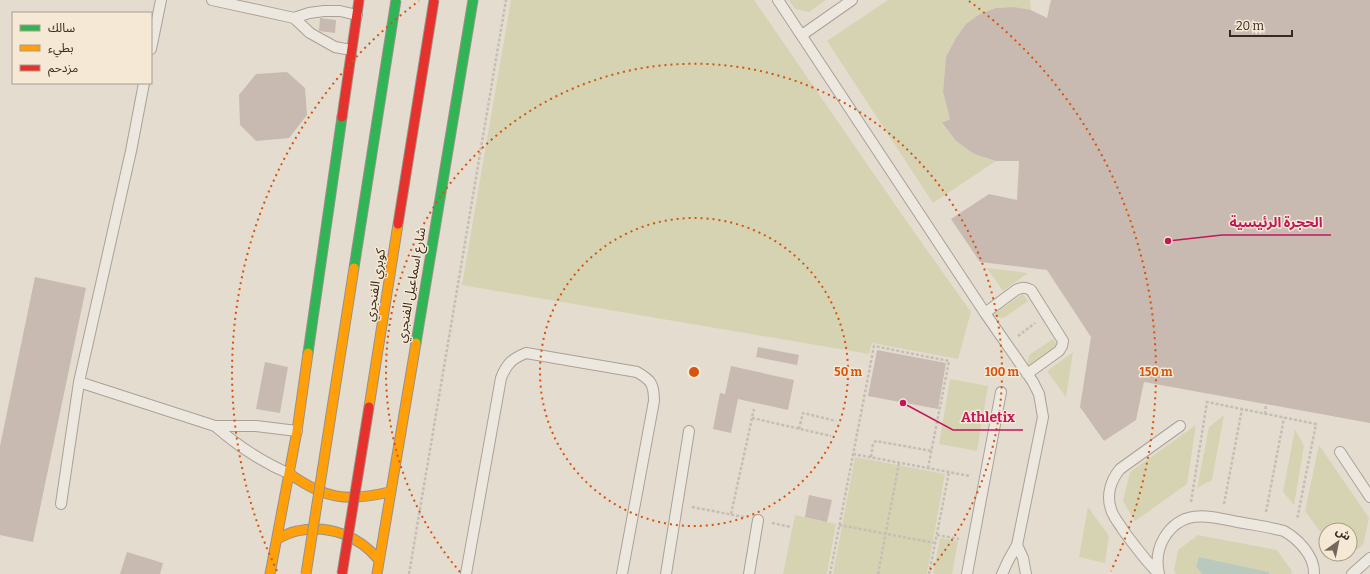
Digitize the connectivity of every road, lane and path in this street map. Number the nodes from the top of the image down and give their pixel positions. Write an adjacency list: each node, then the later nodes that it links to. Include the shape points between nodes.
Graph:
1 (161, 0): 13 (lane)
2 (212, 0): 11 (lane)
3 (359, 0): 10 (main road)
4 (396, 0): 65 (main road, كوبري الفنجري, bridge)
5 (434, 0): 66 (main road, كوبري الفنجري, bridge)
6 (473, 0): 45 (main road, شارع اسماعيل الفنجري)
7 (506, 0): 68 (path)
8 (778, 0): 12 (lane)
9 (852, 0): 12 (lane)
10 (357, 15): 11 (lane, via 324,11); 14 (main road)
11 (294, 18): 14 (lane, via 310,33 335,47)
12 (802, 35): 16 (lane)
13 (152, 44)
14 (351, 50): 32 (main road)
15 (144, 84): 20 (lane)
16 (985, 313): 17 (lane, via 1016,290 1026,288 1031,290); 18 (lane)
17 (1046, 314): 18 (path); 19 (lane, via 1061,336 1062,346 1059,351)
18 (1007, 344): 19 (lane)
19 (1027, 374): 61 (lane, via 1039,394 1042,417)
20 (80, 382): 29 (lane); 48 (lane)
21 (1001, 392): 43 (lane)
22 (1266, 405): 25 (path)
23 (754, 409): 26 (path)
24 (1242, 409): 25 (path); 44 (path); 51 (path, via 1207,402)
25 (1265, 414): 27 (path)
26 (752, 418): 31 (path); 50 (path)
27 (1284, 418): 47 (path); 57 (path, via 1316,424)
28 (836, 421): 31 (path, via 803,413)
29 (215, 426): 32 (lane, via 256,426); 42 (lane, via 250,454)
30 (1180, 426): 79 (lane, via 1120,469 1110,485 1109,501 1112,514)
31 (799, 429): 34 (path)
32 (297, 431): 42 (main road)
33 (689, 431): 49 (lane)
34 (831, 436)
35 (932, 451): 37 (path, via 949,361 874,346); 38 (path, via 876,441); 40 (path)
36 (1340, 452): 46 (lane)
37 (853, 454): 38 (path); 53 (path)
38 (871, 457): 39 (path)
39 (899, 463): 40 (path); 55 (path)
40 (928, 468): 41 (path)
41 (950, 472): 43 (path); 56 (path)
42 (290, 474): 45 (main road, via 304,485 337,497 372,497); 58 (main road)
43 (985, 479): 59 (lane)
44 (1227, 490)
45 (389, 492): 63 (main road, شارع اسماعيل الفنجري)
46 (1370, 497)
47 (1268, 498)
48 (61, 504)
49 (678, 504): 50 (path); 71 (lane)
50 (731, 514): 52 (path)
51 (1188, 518): 57 (lane, via 1212,516 1273,528); 79 (lane, via 1171,528 1159,548)
52 (758, 520): 54 (path); 72 (lane)
53 (839, 525): 55 (path); 73 (path)
54 (791, 527)
55 (886, 534): 60 (path); 74 (path)
56 (937, 535): 59 (path); 60 (path)
57 (1294, 537): 80 (lane, via 1312,560)
58 (277, 539): 63 (main road, via 297,531 334,531 366,547); 64 (main road)
59 (973, 541): 76 (lane)
60 (935, 544): 75 (path)
61 (1018, 545): 77 (lane); 78 (lane)
62 (1370, 558): 81 (lane)
63 (379, 560): 67 (main road, شارع اسماعيل الفنجري)
64 (270, 574)
65 (306, 574)
66 (342, 574)
67 (376, 574)
68 (409, 574)
69 (466, 574): 70 (lane, via 501,378 506,366 526,353 637,372 648,378 654,388 654,401)
70 (622, 574)
71 (666, 574)
72 (749, 574)
73 (830, 574)
74 (878, 574)
75 (929, 574)
76 (967, 574)
77 (1002, 574)
78 (1026, 574)
79 (1158, 574)
80 (1314, 574)
81 (1352, 574)

